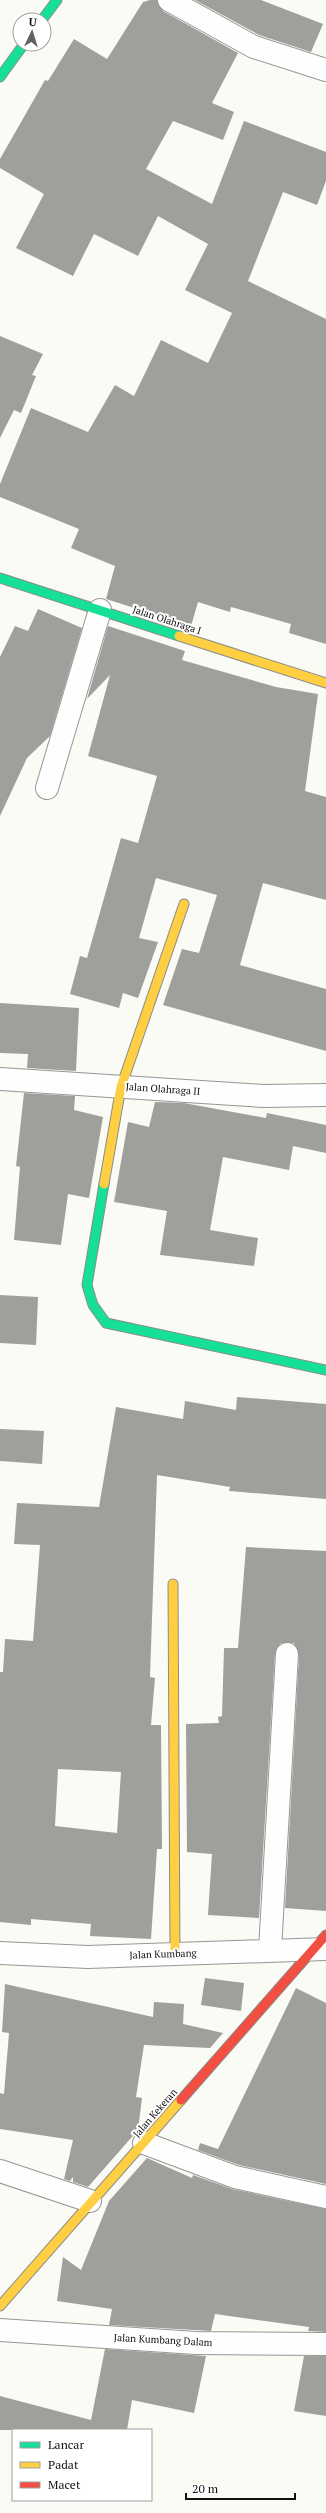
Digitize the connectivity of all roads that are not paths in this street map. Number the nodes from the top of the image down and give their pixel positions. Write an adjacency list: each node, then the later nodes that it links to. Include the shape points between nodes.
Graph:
1 (57, 0): 3 (street)
2 (169, 0): 5 (street, via 254,47)
3 (48, 12)
4 (18, 52): 6 (street)
5 (326, 70)
6 (0, 77)
7 (0, 578): 8 (street, Jalan Olahraga I)
8 (100, 610): 9 (street, Jalan Olahraga I); 10 (street)
9 (326, 683)
10 (47, 788)
11 (184, 904): 13 (street)
12 (0, 1079): 13 (street, Jalan Olahraga II)
13 (121, 1087): 14 (street, Jalan Olahraga II, via 264,1096); 15 (street, via 87,1285 93,1305 106,1323)
14 (326, 1095)
15 (326, 1370)
16 (173, 1584): 21 (street)
17 (287, 1654): 19 (street)
18 (322, 1944): 19 (street, Jalan Kumbang); 22 (street, Jalan Kekeran)
19 (270, 1950): 21 (street, Jalan Kumbang)
20 (0, 1953): 21 (street, Jalan Kumbang, via 88,1956)
21 (175, 1953)
22 (144, 2142): 24 (street, via 235,2177); 25 (street, Jalan Kekeran)
23 (0, 2171): 25 (street)
24 (326, 2197)
25 (90, 2202): 26 (street, Jalan Kekeran)
26 (0, 2306)
27 (0, 2330): 28 (street, Jalan Kumbang Dalam, via 196,2343)
28 (326, 2344)

